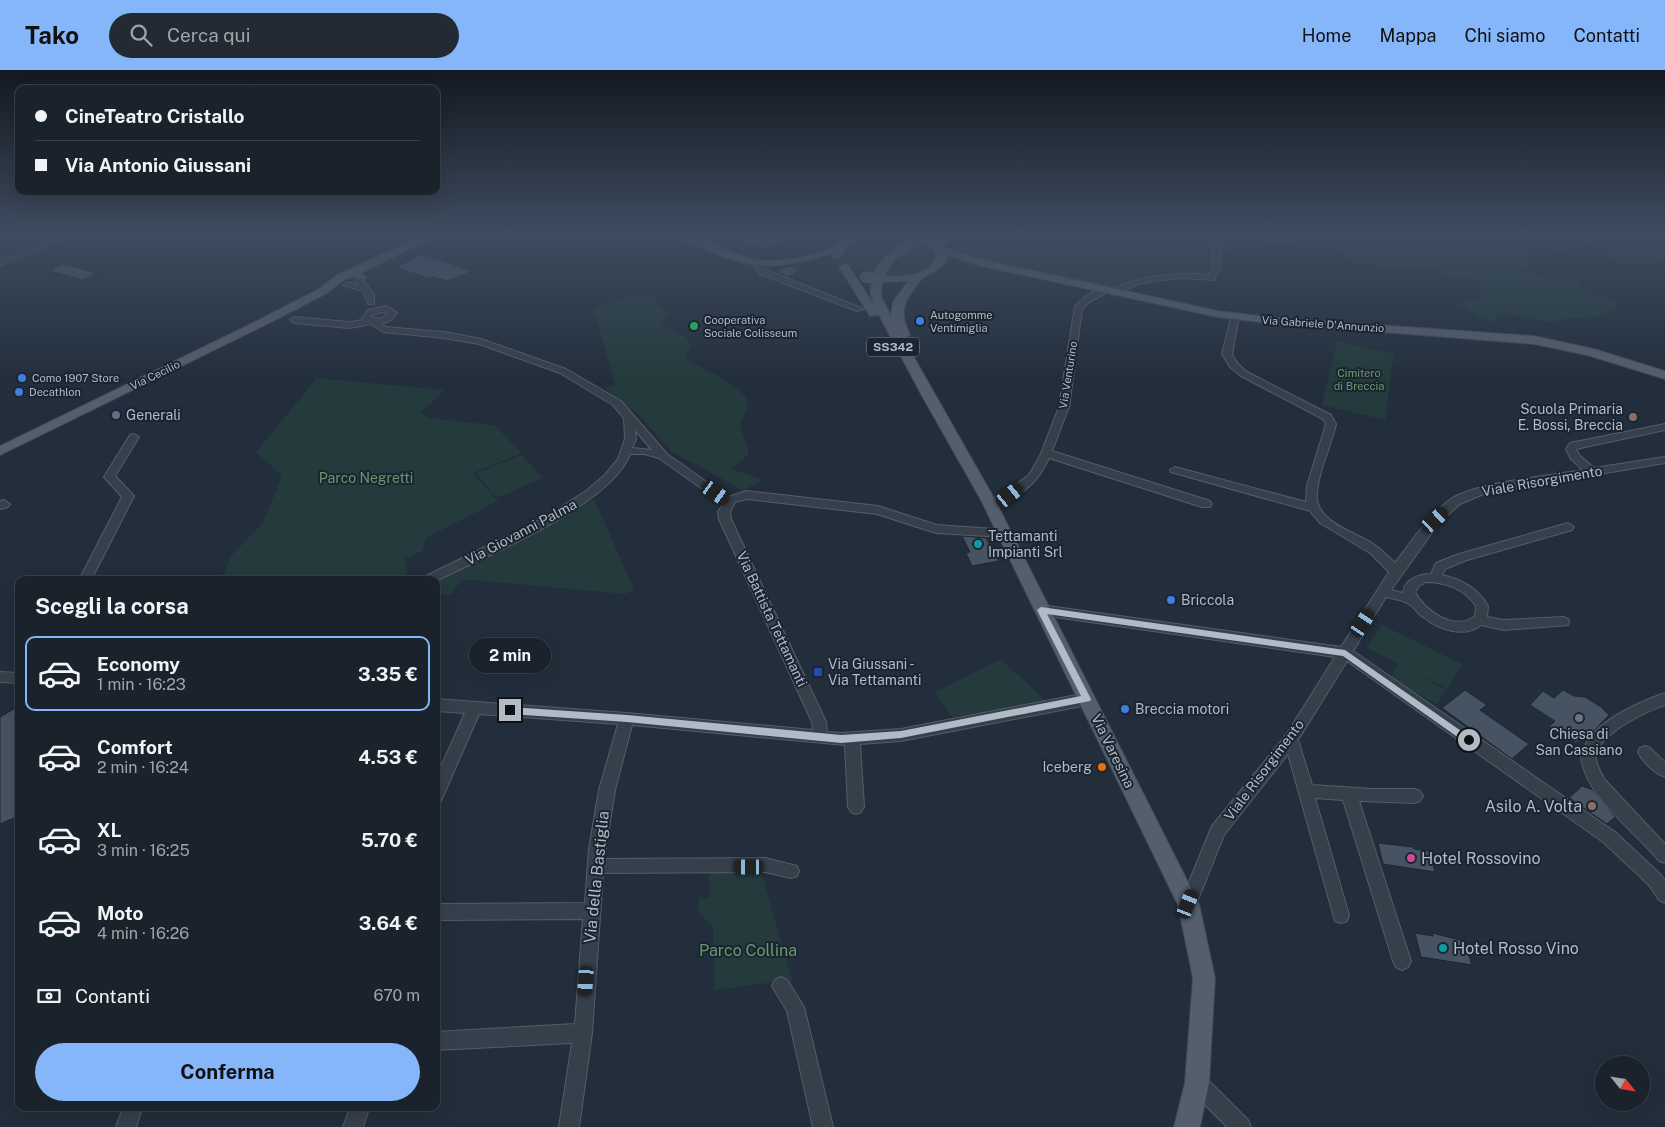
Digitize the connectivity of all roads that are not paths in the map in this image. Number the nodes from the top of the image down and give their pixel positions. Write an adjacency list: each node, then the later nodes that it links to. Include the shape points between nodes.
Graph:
1 (349, 282): 9 (main road)
2 (361, 282): 11 (street, via 370,294)
3 (790, 282): 12 (street)
4 (853, 282): 20 (main road, SS342, via 913,384)
5 (876, 282): 20 (main road, Via Varesina, via 878,304)
6 (913, 282): 20 (main road, SS342, via 902,294 896,316)
7 (1069, 282): 10 (main road, Via Gabriele D'Annunzio)
8 (1136, 282): 10 (street, Via Venturino)
9 (342, 284): 23 (main road, Via Cecilio)
10 (1108, 291): 14 (main road, Via Gabriele D'Annunzio); 25 (street, Via Venturino, via 1086,300 1078,308 1064,407)
11 (371, 302): 13 (street); 15 (street)
12 (860, 309)
13 (389, 312): 15 (street); 17 (street, via 401,328)
14 (1235, 316): 18 (main road, Via Gabriele D'Annunzio, via 1534,340 1590,352); 33 (street, via 1227,354 1233,365 1244,374 1327,417 1331,424 1311,494)
15 (370, 318): 16 (street, via 349,326); 17 (street, via 383,329)
16 (294, 320)
17 (412, 332): 19 (street, via 481,342 551,366 598,390)
18 (1665, 375)
19 (629, 415): 24 (street, via 632,429); 26 (street)
20 (946, 425): 32 (main road, Via Varesina)
21 (1665, 426): 29 (street, via 1574,445 1571,449 1575,457)
22 (134, 438): 37 (street, via 109,477 128,496)
23 (0, 451)
24 (626, 451): 26 (street); 38 (street, Via Giovanni Palma, via 603,482 561,514)
25 (1046, 453): 31 (street); 32 (street, Via Venturino, via 1033,477)
26 (663, 456): 30 (street)
27 (1665, 460): 29 (street, Viale Risorgimento)
28 (1175, 470): 33 (street)
29 (1592, 472): 36 (street, Viale Risorgimento, via 1484,490 1456,501 1435,520)
30 (729, 503): 35 (street, via 738,496 746,495 878,510 936,529); 51 (street, Via Battista Tettamanti, via 724,512 725,519 819,722)
31 (1206, 504)
32 (991, 505): 35 (main road, Via Varesina)
33 (1313, 508): 36 (street, via 1322,520 1375,551)
34 (1568, 528): 39 (street, via 1440,566)
35 (1004, 533): 42 (main road, Via Varesina)
36 (1396, 571): 40 (street, Viale Risorgimento)
37 (87, 576)
38 (436, 576)
39 (1435, 578): 41 (street, via 1411,585); 43 (street, via 1459,585 1477,599 1483,614)
40 (1383, 592): 41 (street); 45 (street, Viale Risorgimento)
41 (1411, 600): 43 (street, via 1426,615 1450,625 1472,625)
42 (1041, 610): 45 (street); 46 (main road, Via Varesina)
43 (1479, 620): 44 (street, via 1504,625)
44 (1563, 622)
45 (1345, 653): 53 (street, Viale Risorgimento); 64 (street, via 1609,837)
46 (1087, 699): 52 (street, via 901,735); 65 (main road, Via Varesina)
47 (1665, 699): 61 (street, via 1650,704 1608,729 1593,744 1588,759 1593,776)
48 (440, 705): 49 (street)
49 (474, 708): 50 (street); 56 (street)
50 (627, 718): 51 (street); 62 (street, Via della Bastiglia, via 607,790)
51 (821, 737): 52 (street)
52 (852, 738): 60 (street)
53 (1291, 739): 57 (street); 65 (street, Viale Risorgimento, via 1218,831)
54 (1644, 752): 55 (street)
55 (1665, 771)
56 (440, 787)
57 (1306, 791): 58 (street); 68 (street)
58 (1349, 795): 59 (street); 69 (street)
59 (1415, 796)
60 (856, 806)
61 (1665, 856)
62 (596, 866): 63 (street, via 765,865); 66 (street, Via della Bastiglia)
63 (791, 871)
64 (1663, 890)
65 (1188, 904): 73 (main road, Via Varesina, via 1204,978)
66 (591, 911): 67 (street); 71 (street, Via della Bastiglia)
67 (440, 912)
68 (1341, 915)
69 (1402, 961)
70 (781, 986): 79 (street, via 795,1007)
71 (582, 1033): 72 (street); 78 (street, Via della Bastiglia)
72 (440, 1041)
73 (1198, 1083): 80 (main road, Via Varesina); 81 (street)
74 (132, 1111): 76 (street)
75 (359, 1111): 77 (street)
76 (126, 1127)
77 (353, 1127)
78 (569, 1127)
79 (824, 1127)
80 (1187, 1127)
81 (1241, 1127)

